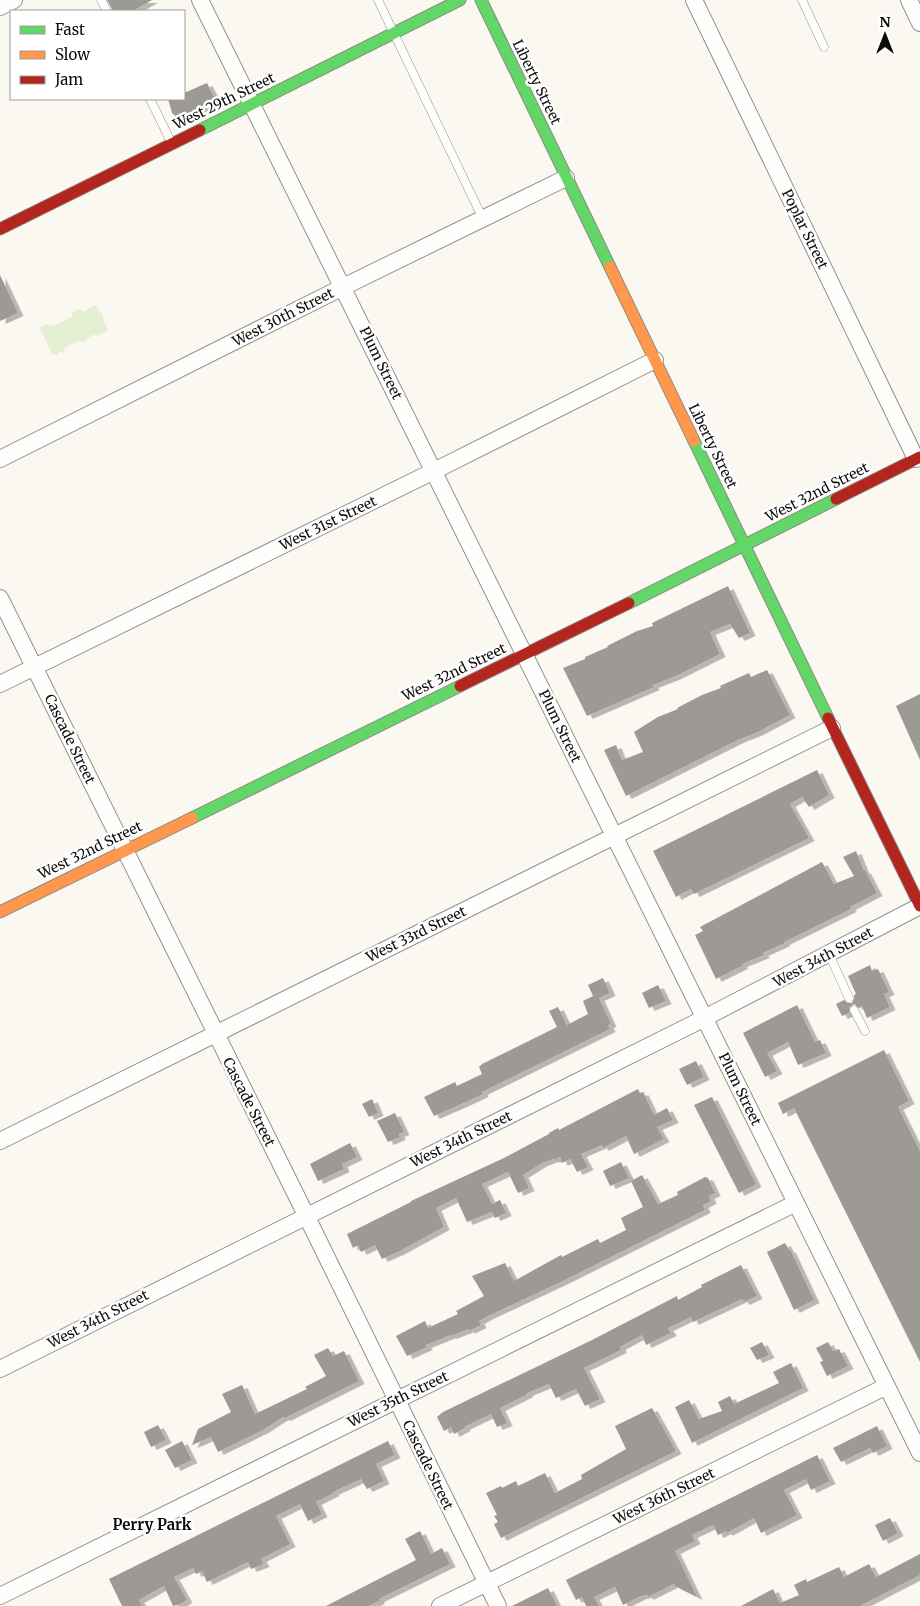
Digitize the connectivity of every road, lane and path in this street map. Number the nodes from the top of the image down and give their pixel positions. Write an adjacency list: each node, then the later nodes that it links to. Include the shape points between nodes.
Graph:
1 (14, 0): 9 (street)
2 (200, 0): 14 (street, Plum Street)
3 (378, 0): 11 (lane)
4 (460, 0): 11 (street, West 29th Street)
5 (481, 0): 16 (street, Liberty Street)
6 (694, 0): 21 (street, Poplar Street)
7 (802, 0): 12 (lane)
8 (909, 0): 10 (street)
9 (0, 7)
10 (920, 23)
11 (394, 33): 14 (street, West 29th Street); 17 (lane)
12 (824, 46)
13 (150, 100): 15 (lane)
14 (252, 104): 15 (street, West 29th Street); 19 (street, Plum Street)
15 (172, 143): 18 (street, West 29th Street)
16 (566, 178): 17 (street, West 30th Street); 20 (street, Liberty Street)
17 (483, 219): 19 (street, West 30th Street)
18 (0, 229)
19 (343, 287): 22 (street, West 30th Street); 23 (street, Plum Street)
20 (655, 360): 23 (street, West 31st Street); 24 (street, Liberty Street)
21 (918, 458): 24 (street, West 32nd Street)
22 (0, 460)
23 (434, 471): 26 (street, Plum Street); 27 (street, West 31st Street)
24 (744, 544): 26 (street, West 32nd Street); 29 (street, Liberty Street)
25 (0, 598): 27 (street, Cascade Street)
26 (524, 655): 30 (street, Plum Street); 31 (street, West 32nd Street)
27 (35, 667): 28 (street, West 31st Street); 31 (street, Cascade Street)
28 (0, 684)
29 (832, 728): 30 (street, West 33rd Street); 32 (street, Liberty Street)
30 (615, 836): 37 (street, Plum Street); 39 (street, West 33rd Street)
31 (125, 850): 33 (street, West 32nd Street); 39 (street, Cascade Street)
32 (920, 906): 34 (street, West 34th Street)
33 (0, 912)
34 (829, 954): 35 (lane); 37 (street, West 34th Street)
35 (849, 998)
36 (854, 1010): 38 (lane)
37 (704, 1018): 41 (street, Plum Street); 42 (street, West 34th Street)
38 (864, 1031)
39 (216, 1034): 40 (street, West 33rd Street); 42 (street, Cascade Street)
40 (0, 1141)
41 (796, 1203): 44 (street, Plum Street); 45 (street, West 35th Street)
42 (306, 1215): 43 (street, West 34th Street); 45 (street, Cascade Street)
43 (0, 1368)
44 (887, 1386): 46 (street, Plum Street); 47 (street, West 36th Street)
45 (396, 1400): 47 (street, Cascade Street); 48 (street, West 35th Street)
46 (920, 1453)
47 (487, 1583): 51 (street, West 36th Street); 52 (street, Cascade Street)
48 (0, 1596)
49 (0, 1601): 50 (street)
50 (3, 1606)
51 (440, 1606)
52 (498, 1606)

